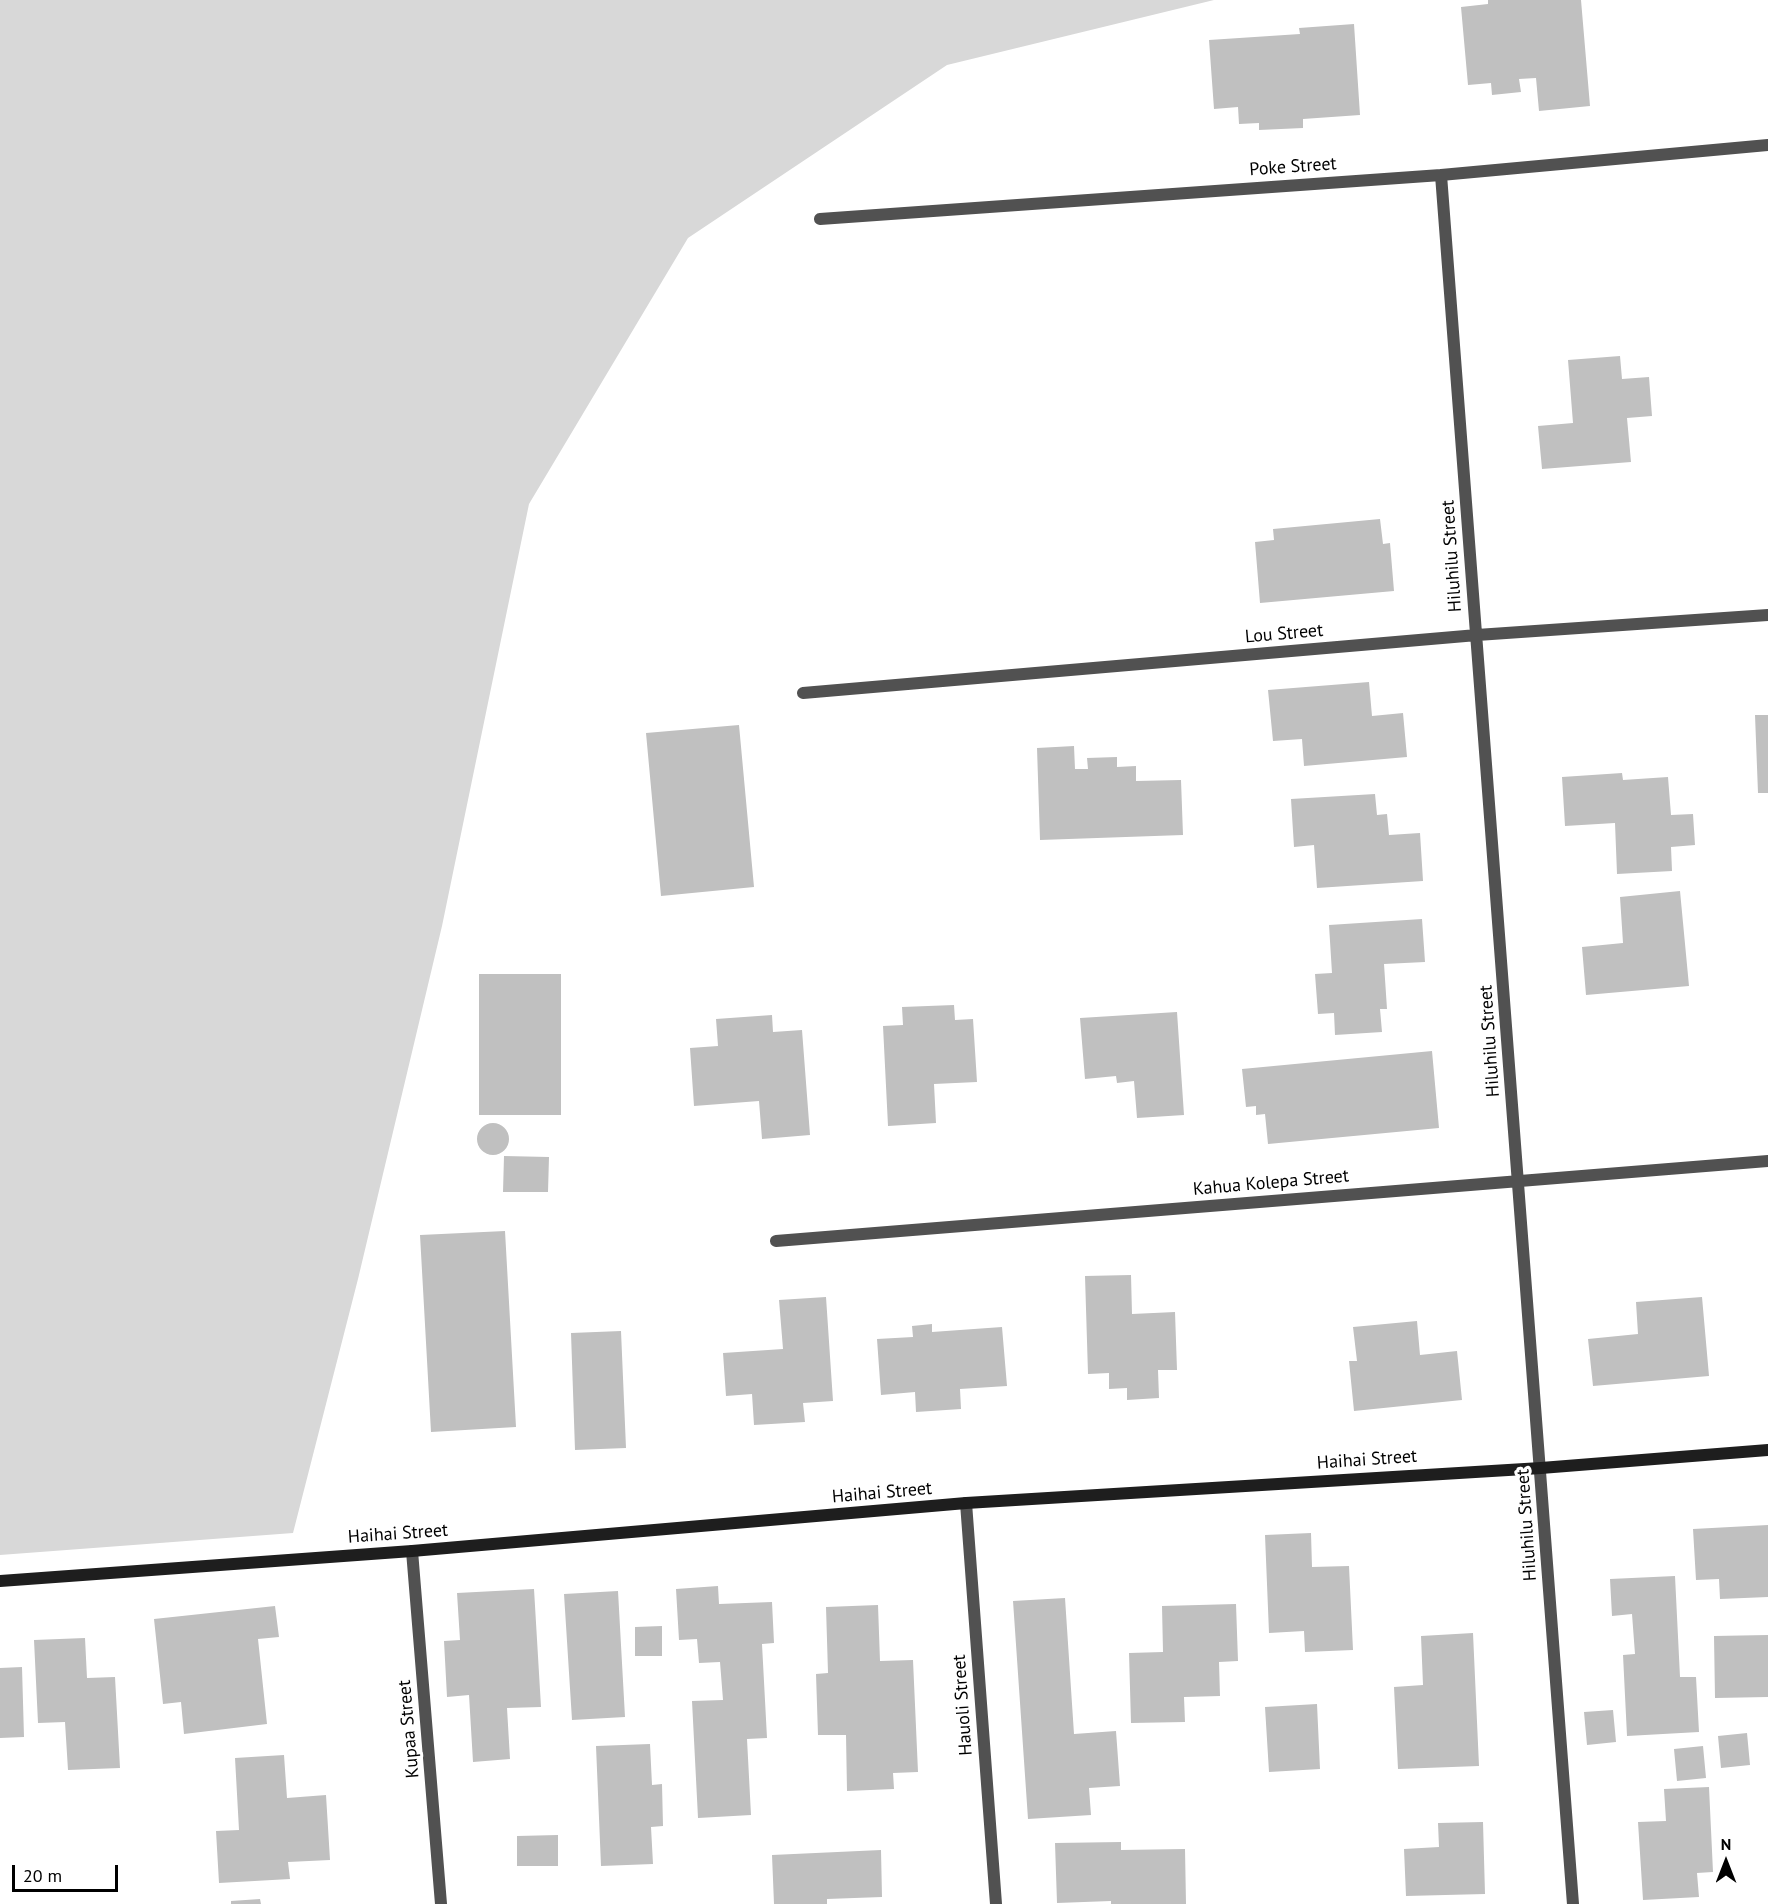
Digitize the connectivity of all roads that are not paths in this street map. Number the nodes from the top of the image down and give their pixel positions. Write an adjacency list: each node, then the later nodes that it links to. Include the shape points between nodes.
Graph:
1 (1768, 145): 2 (street, Poke Street)
2 (1441, 174): 3 (street, Poke Street); 5 (street, Hiluhilu Street)
3 (820, 219)
4 (1768, 615): 5 (street, Lou Street)
5 (1477, 635): 6 (street, Lou Street); 8 (street, Hiluhilu Street)
6 (803, 693)
7 (1768, 1161): 8 (street, Kahua Kolepa Street)
8 (1518, 1181): 9 (street, Kahua Kolepa Street); 11 (street, Hiluhilu Street)
9 (776, 1241)
10 (1768, 1450): 11 (street, Haihai Street)
11 (1541, 1468): 12 (street, Haihai Street); 17 (street, Hiluhilu Street)
12 (966, 1503): 13 (street, Haihai Street); 16 (street, Hauoli Street)
13 (412, 1551): 14 (street, Haihai Street); 15 (street, Kupaa Street)
14 (0, 1581)
15 (441, 1904)
16 (996, 1904)
17 (1573, 1904)

